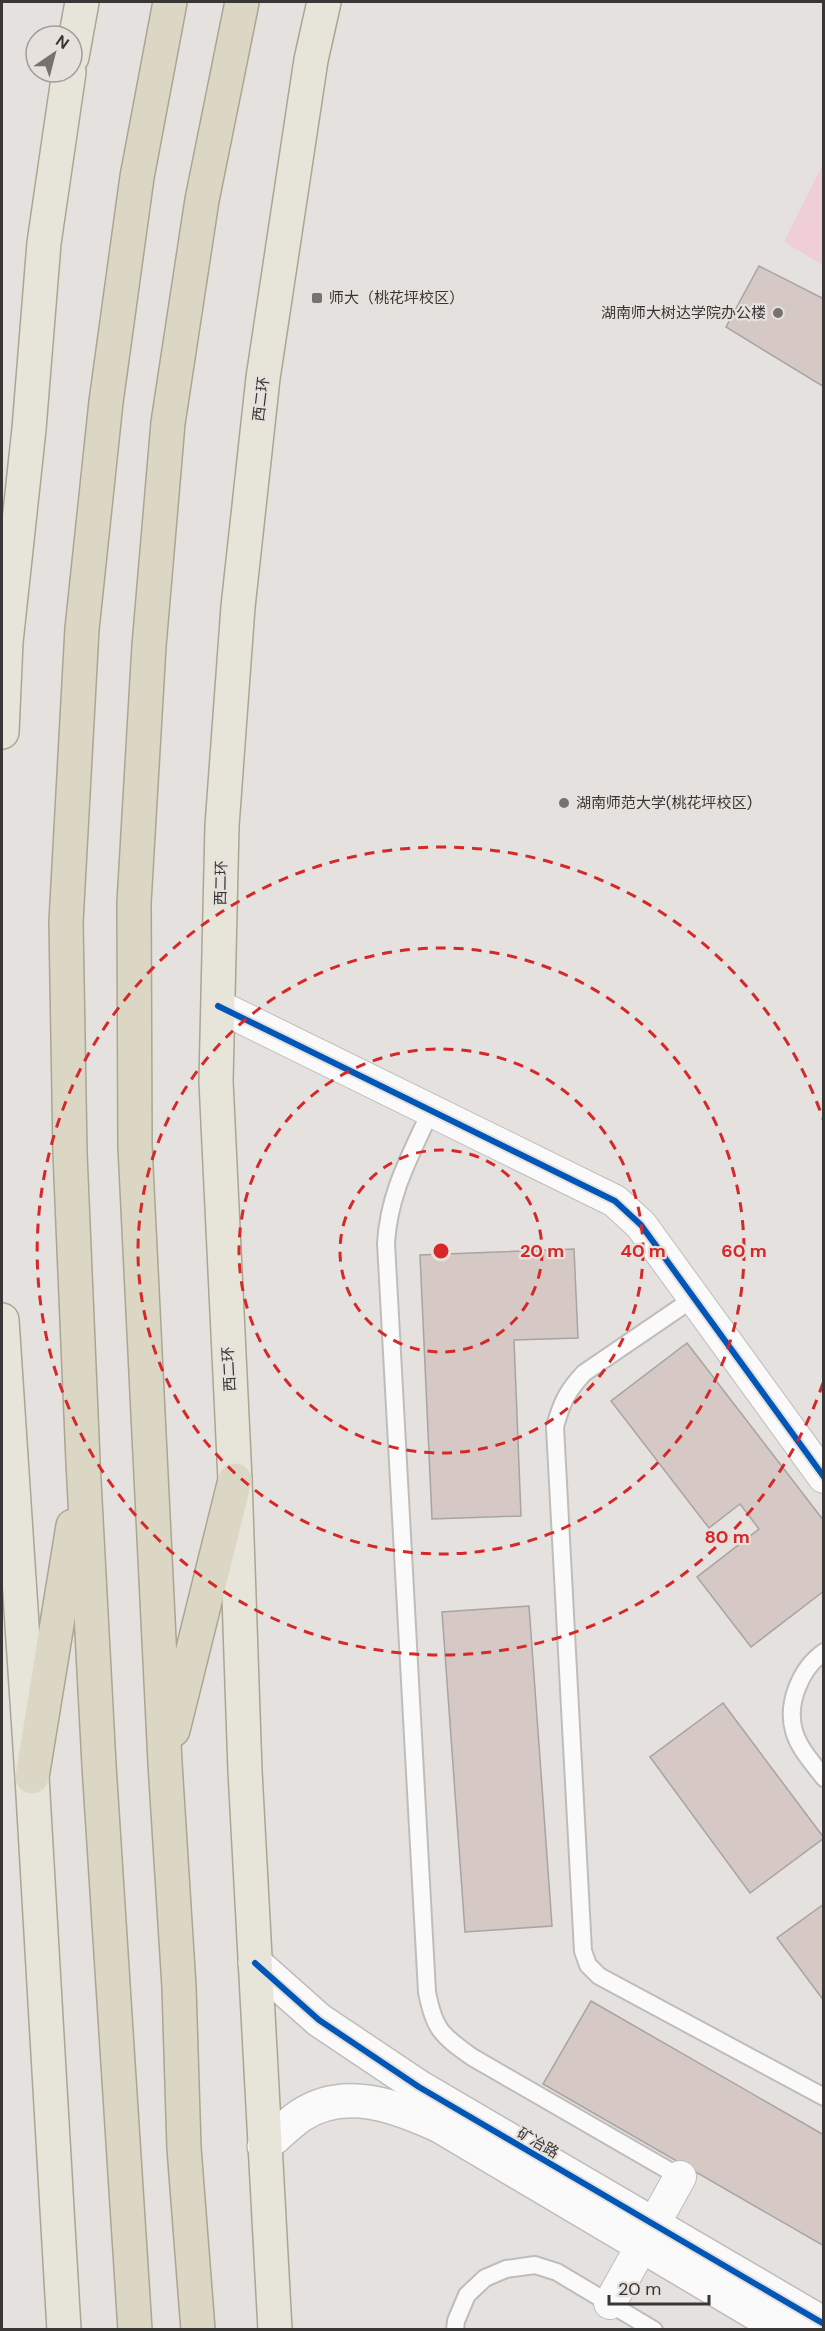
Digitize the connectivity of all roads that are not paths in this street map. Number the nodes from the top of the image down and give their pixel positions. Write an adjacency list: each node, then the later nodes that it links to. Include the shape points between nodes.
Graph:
1 (82, 2): 6 (main road)
2 (170, 2): 14 (highway, via 133,200 106,402 82,641 66,922 70,1153)
3 (242, 2): 18 (highway, via 202,200 168,423 149,646 134,903 135,1146)
4 (324, 2): 7 (main road, 西二环)
5 (337, 2): 7 (street)
6 (78, 24)
7 (311, 60): 10 (main road, 西二环, via 263,378 238,608 222,826)
8 (67, 84): 9 (main road, via 45,243 6,642)
9 (2, 732)
10 (218, 1006): 11 (street); 16 (main road, 西二环, via 216,1081)
11 (431, 1110): 12 (street, via 615,1201 641,1225); 24 (lane, via 396,1188 387,1217 386,1243 427,1992 432,2019 447,2039 472,2057)
12 (694, 1298): 15 (street); 22 (lane, via 584,1373 569,1389 555,1428 583,1951 588,1965 599,1976)
13 (2, 1320): 19 (main road)
14 (83, 1462): 19 (highway); 29 (highway)
15 (824, 1477)
16 (235, 1479): 18 (highway); 21 (main road, 西二环, via 244,1771)
17 (824, 1652): 20 (lane, via 803,1674 791,1712 800,1746)
18 (165, 1763): 30 (highway, via 184,2148)
19 (32, 1777): 28 (main road)
20 (824, 1778)
21 (255, 1963): 23 (main road, 西二环); 25 (street, 矿冶路, via 320,2020 373,2057)
22 (824, 2097)
23 (264, 2146): 25 (street, 矿冶路, via 300,2116 330,2102 363,2101 403,2109); 31 (main road, 西二环)
24 (680, 2177): 25 (street)
25 (648, 2235): 26 (street); 27 (street, 矿冶路); 34 (street, 矿冶路)
26 (609, 2303): 32 (lane, via 557,2272 535,2265 506,2269 485,2278 467,2295); 33 (lane)
27 (824, 2324)
28 (64, 2330)
29 (135, 2330)
30 (198, 2330)
31 (275, 2330)
32 (455, 2330)
33 (654, 2330)
34 (784, 2330)

